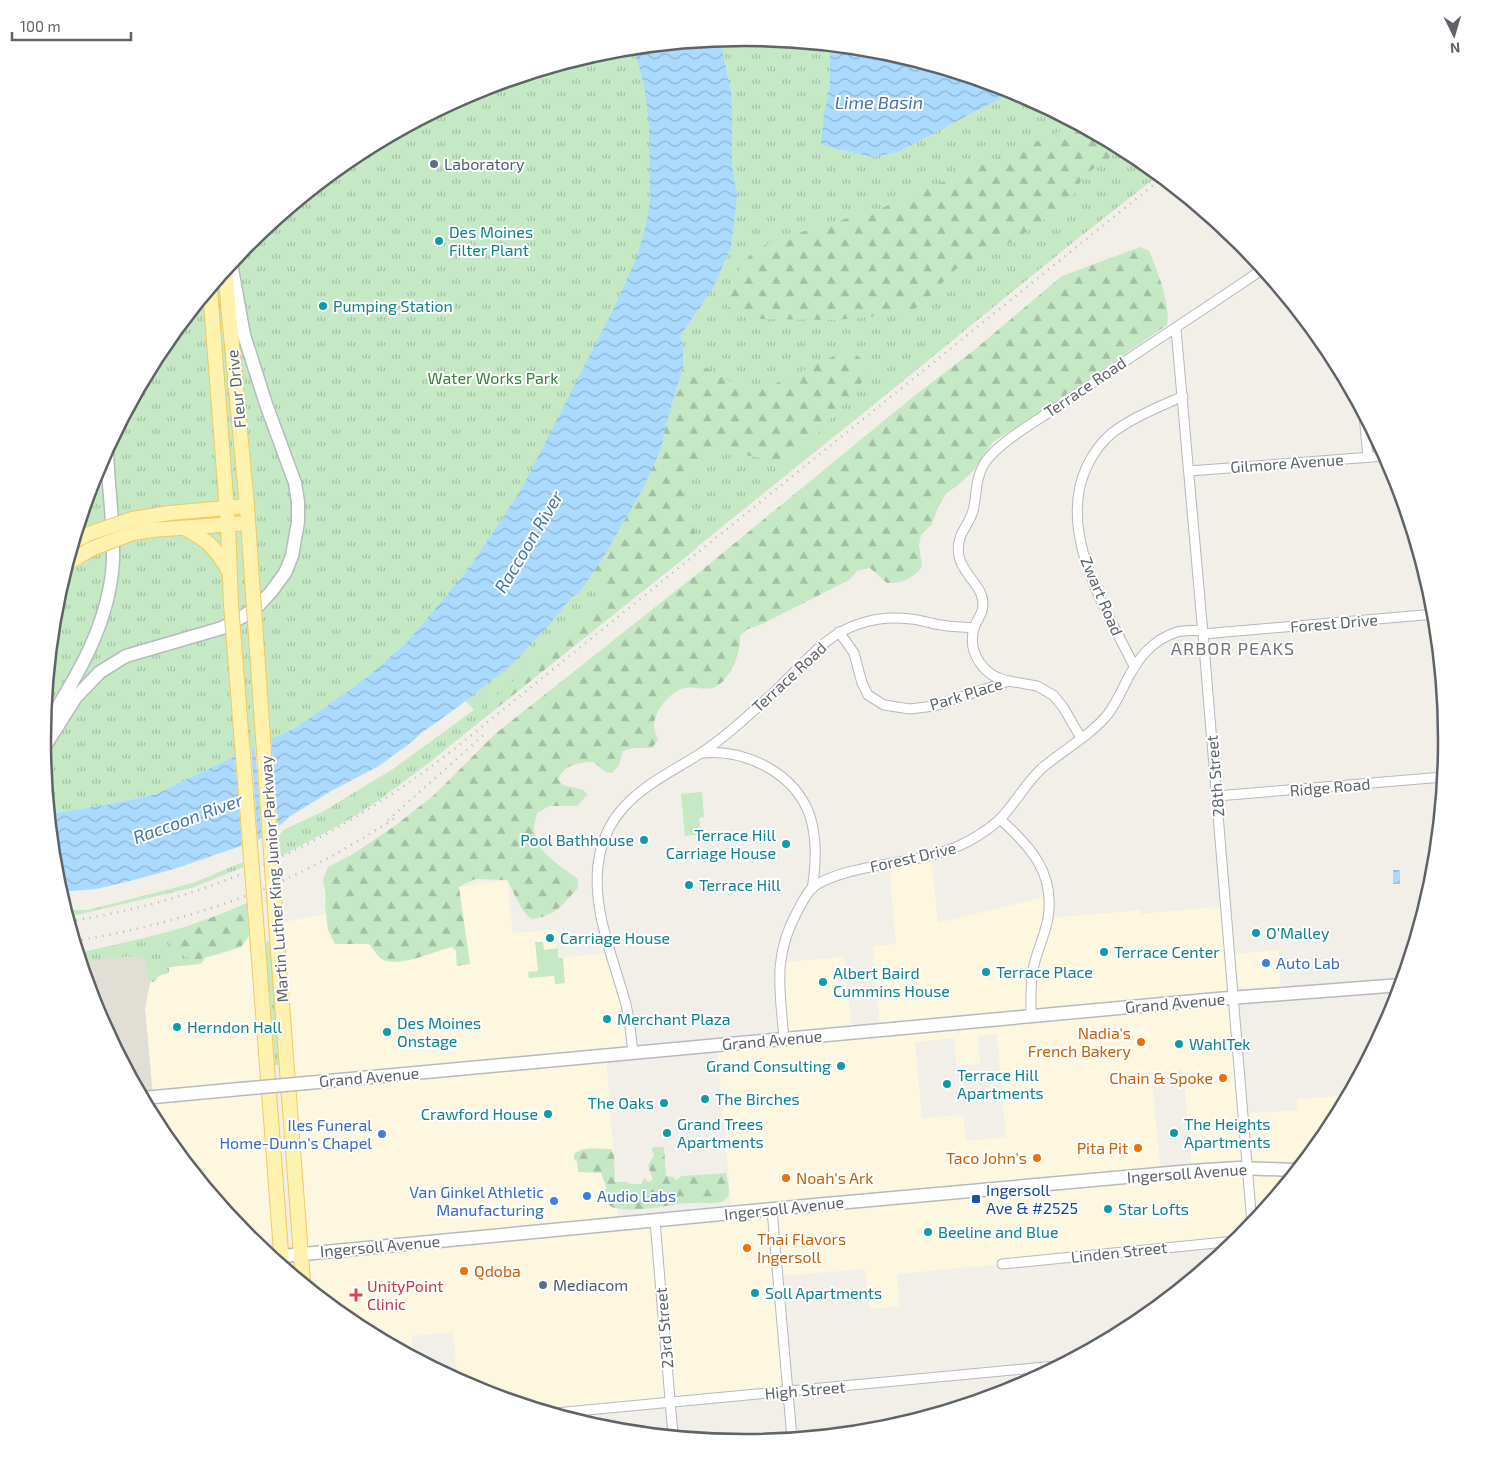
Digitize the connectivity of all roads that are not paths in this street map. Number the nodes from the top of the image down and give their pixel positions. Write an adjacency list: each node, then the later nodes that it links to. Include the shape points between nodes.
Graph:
1 (233, 272): 27 (main road, via 244,336 295,483 298,522 292,556 285,573 258,606 242,617 222,628 126,656 100,672)
2 (1257, 273): 5 (street, Terrace Road)
3 (226, 280): 12 (main road, Fleur Drive)
4 (211, 298): 13 (main road, Fleur Drive)
5 (1176, 329): 6 (street, 28th Street); 22 (street, Terrace Road, via 1017,434 985,463 978,476 973,510 959,547 963,568 978,586 982,598 982,610)
6 (1183, 396): 11 (street, 28th Street); 25 (street, Zwart Road, via 1112,433 1092,456 1078,494 1078,527 1086,564)
7 (1365, 430): 9 (street)
8 (1377, 456): 9 (street, Gilmore Avenue)
9 (1368, 457): 11 (street, Gilmore Avenue)
10 (108, 466): 27 (main road, via 113,543 108,596 94,642)
11 (1188, 471): 24 (street, 28th Street)
12 (247, 506): 13 (main road); 14 (main road, Martin Luther King Junior Parkway)
13 (226, 508): 15 (main road, Martin Luther King Junior Parkway); 16 (main road, via 170,513)
14 (248, 523): 15 (main road); 49 (main road, Martin Luther King Junior Parkway, bridge)
15 (228, 524): 17 (main road); 20 (main road, Martin Luther King Junior Parkway)
16 (132, 526): 17 (main road); 18 (main road, bridge); 19 (main road, bridge)
17 (184, 528): 20 (main road, via 207,540)
18 (81, 538)
19 (74, 559)
20 (230, 573): 48 (main road, Martin Luther King Junior Parkway, bridge)
21 (1427, 615): 24 (street, Forest Drive)
22 (974, 628): 23 (street, Terrace Road, via 887,618 863,622); 26 (street, via 973,647 979,662 995,677)
23 (839, 632): 26 (street, Park Place, via 854,652 868,695 884,705 910,709 934,706); 31 (street, Terrace Road, via 820,646 772,695)
24 (1203, 632): 25 (street, Forest Drive, via 1178,632 1162,638); 33 (street, 28th Street)
25 (1134, 666): 30 (street, Forest Drive, via 1108,714)
26 (1009, 681): 30 (street, Park Place, via 1037,686 1053,695)
27 (59, 714): 28 (main road); 29 (main road)
28 (51, 722)
29 (51, 731)
30 (1081, 738): 34 (street, Forest Drive, via 1040,770)
31 (702, 753): 35 (street, via 725,752 755,761 773,770 795,791 806,808 812,827 815,858); 40 (street, Terrace Road, via 664,774 628,803 612,824 600,852 600,906 629,1018)
32 (1437, 777): 33 (street, Ridge Road)
33 (1217, 796): 37 (street, 28th Street)
34 (1000, 819): 35 (street, Forest Drive, via 965,845 912,860 854,870); 38 (street, via 1020,837 1046,877 1048,918 1033,970)
35 (812, 888): 39 (street, via 789,927 782,947 779,977)
36 (1392, 986): 37 (main road, Grand Avenue)
37 (1234, 998): 38 (main road, Grand Avenue); 42 (street, 28th Street)
38 (1031, 1016): 39 (main road, Grand Avenue)
39 (784, 1039): 40 (main road, Grand Avenue)
40 (633, 1053): 41 (main road, Grand Avenue, bridge)
41 (151, 1097)
42 (1248, 1168): 43 (main road, Ingersoll Avenue); 44 (main road, Ingersoll Avenue); 45 (street, 28th Street)
43 (1289, 1170)
44 (772, 1210): 46 (main road, Ingersoll Avenue); 54 (street)
45 (1251, 1213)
46 (655, 1221): 49 (main road, Ingersoll Avenue); 55 (street, 23rd Street)
47 (1223, 1242): 51 (street, Linden Street)
48 (279, 1254)
49 (301, 1254): 50 (main road, Ingersoll Avenue); 52 (main road, Martin Luther King Junior Parkway)
50 (283, 1258)
51 (1002, 1264)
52 (303, 1275)
53 (1039, 1368): 54 (street, High Street)
54 (788, 1391): 55 (street, High Street); 58 (street)
55 (670, 1402): 56 (street, High Street); 57 (street, 23rd Street)
56 (571, 1411)
57 (672, 1430)
58 (791, 1432)

